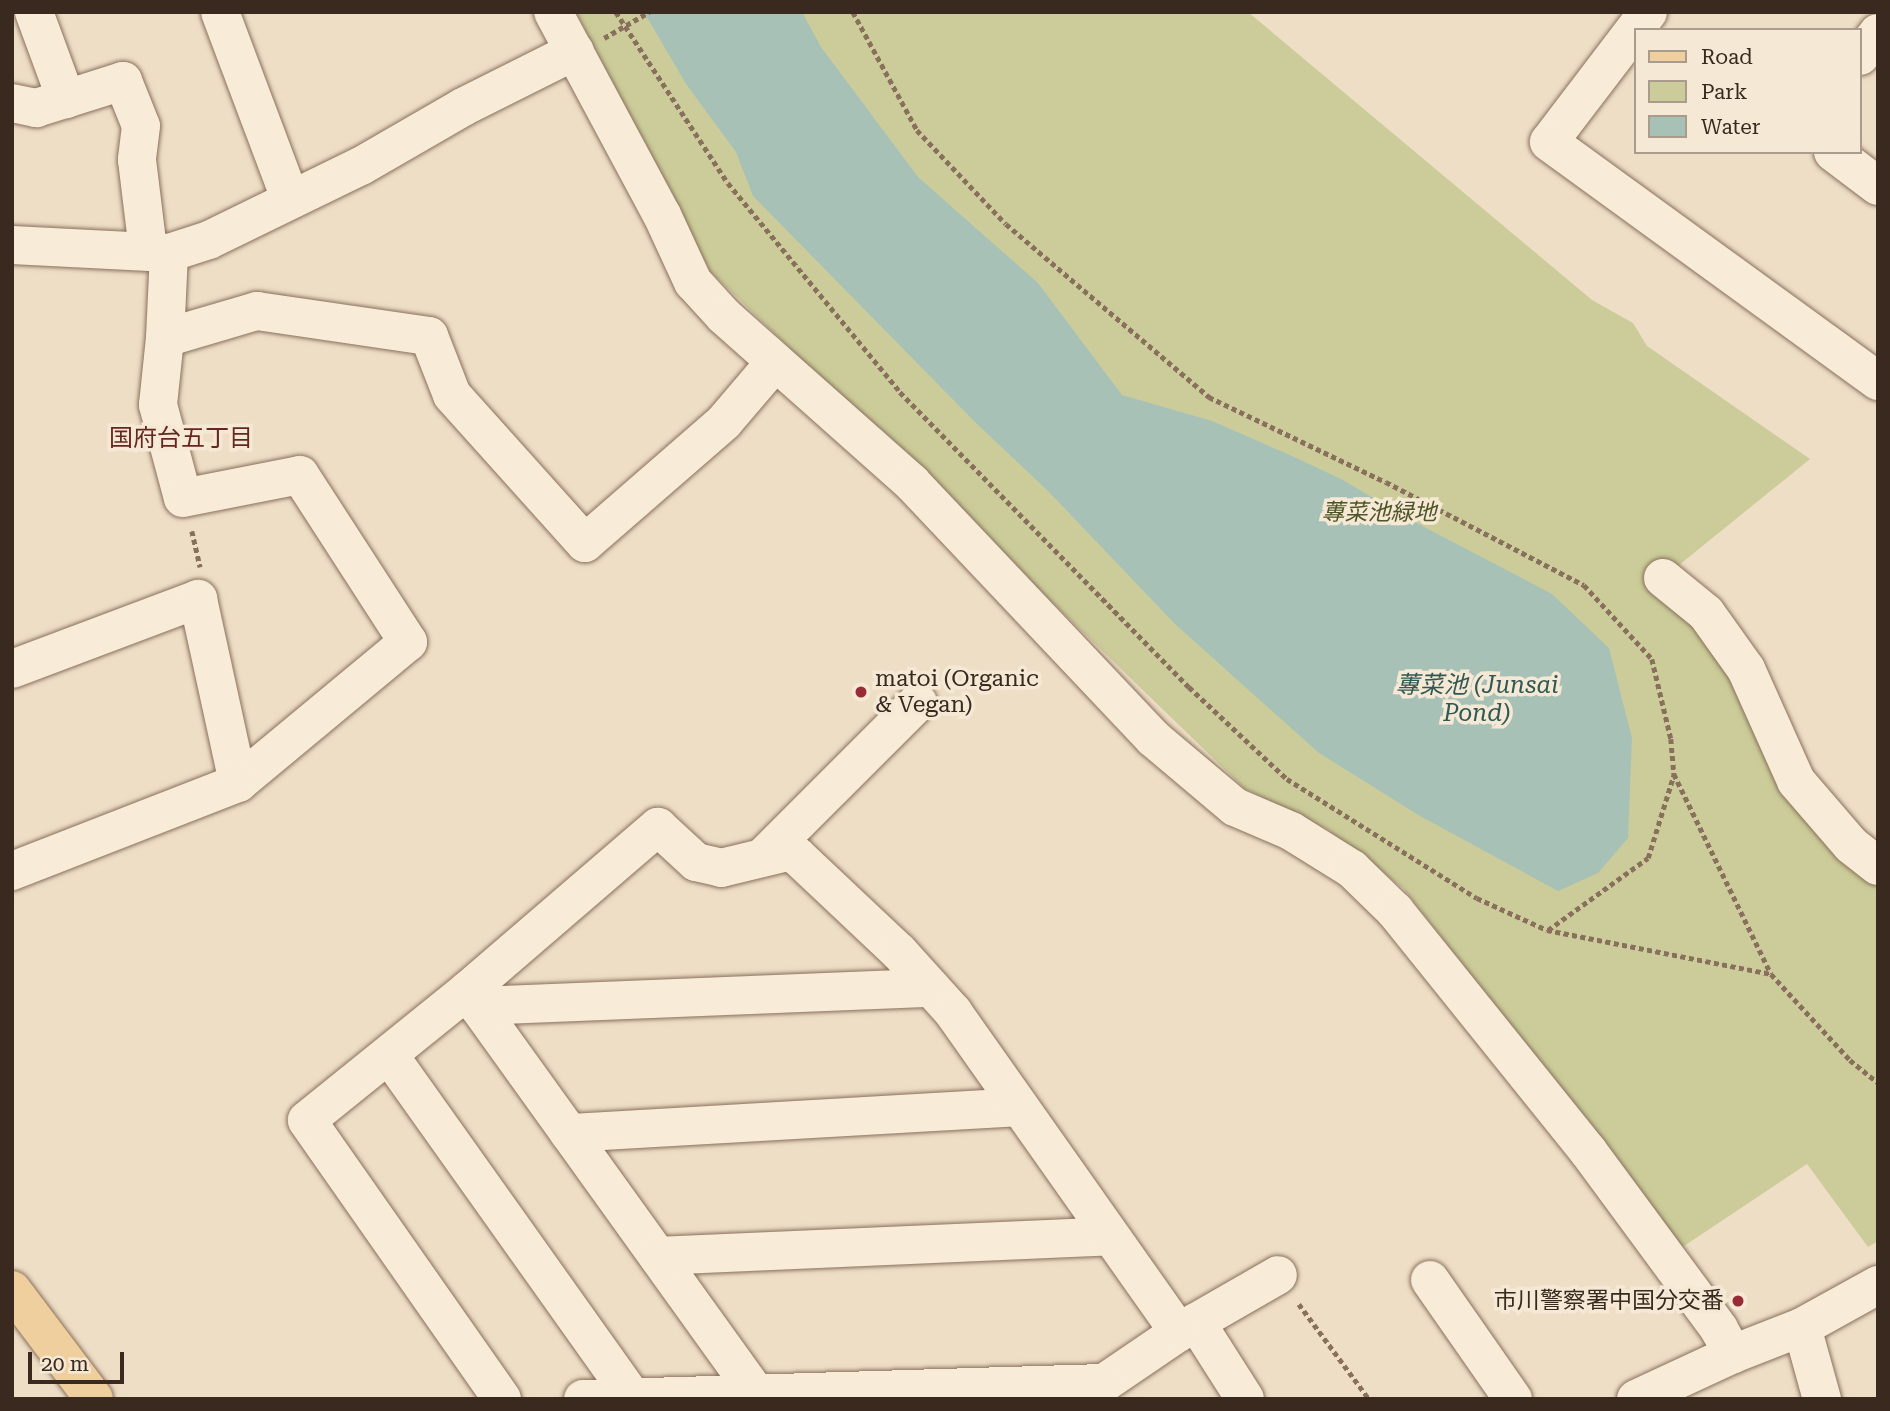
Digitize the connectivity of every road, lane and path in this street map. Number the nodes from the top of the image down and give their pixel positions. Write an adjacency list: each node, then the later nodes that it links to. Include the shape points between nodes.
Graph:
1 (34, 12): 15 (street)
2 (220, 12): 19 (street)
3 (553, 12): 13 (street)
4 (616, 12): 8 (path)
5 (649, 12): 8 (path)
6 (853, 12): 30 (path, via 917,130 1006,224 1209,397 1584,585 1652,659 1671,738)
7 (1648, 12): 9 (street); 10 (street)
8 (625, 27): 35 (path, via 728,183 900,392 1189,687 1287,779 1478,898)
9 (1636, 28)
10 (1668, 28)
11 (1634, 30): 24 (street, via 1549,142)
12 (1878, 33): 14 (street)
13 (575, 51): 19 (street); 23 (street, via 693,282)
14 (1862, 53)
15 (66, 99): 16 (street, via 36,108); 21 (street, via 123,81 141,126 137,160)
16 (12, 103)
17 (1836, 154): 18 (street)
18 (1878, 186)
19 (285, 202): 21 (street, via 209,240)
20 (12, 245): 21 (street)
21 (158, 251): 22 (street)
22 (165, 338): 23 (street, via 257,311 429,336 452,394 585,543 724,422); 25 (street, via 158,405)
23 (775, 362): 51 (street, via 912,483 1153,738 1235,807 1291,831 1352,869 1395,911 1588,1151)
24 (1878, 381)
25 (183, 498): 27 (path, via 200,562); 31 (street, via 300,475 408,642)
26 (1663, 578): 33 (street, via 1706,613 1746,669 1796,781 1851,845)
27 (198, 599): 28 (street); 31 (street)
28 (12, 669)
29 (918, 702): 32 (street)
30 (1674, 774): 35 (path, via 1648,858); 36 (path)
31 (238, 783): 34 (street)
32 (763, 857): 37 (street, via 787,852 797,856); 38 (street, via 721,869 696,862 658,827)
33 (1878, 866)
34 (12, 871)
35 (1547, 930): 36 (path)
36 (1771, 974): 40 (path, via 1850,1060)
37 (931, 988): 38 (street); 41 (street)
38 (472, 998): 39 (street); 42 (street)
39 (389, 1055): 54 (street, via 307,1120); 55 (street)
40 (1878, 1083)
41 (1019, 1107): 42 (street); 43 (street)
42 (569, 1133): 44 (street)
43 (1110, 1236): 44 (street); 49 (street)
44 (658, 1256): 53 (street)
45 (1278, 1275): 49 (street); 59 (path)
46 (1430, 1280): 60 (street)
47 (1878, 1285): 50 (street)
48 (12, 1290): 56 (main road)
49 (1187, 1327): 52 (street); 58 (street)
50 (1802, 1327): 51 (street); 62 (street)
51 (1733, 1354): 61 (street)
52 (1092, 1391): 53 (street)
53 (757, 1394): 55 (street)
54 (493, 1395)
55 (637, 1398): 57 (street)
56 (94, 1399)
57 (583, 1399)
58 (1245, 1399)
59 (1369, 1399)
60 (1513, 1399)
61 (1636, 1399)
62 (1822, 1399)

